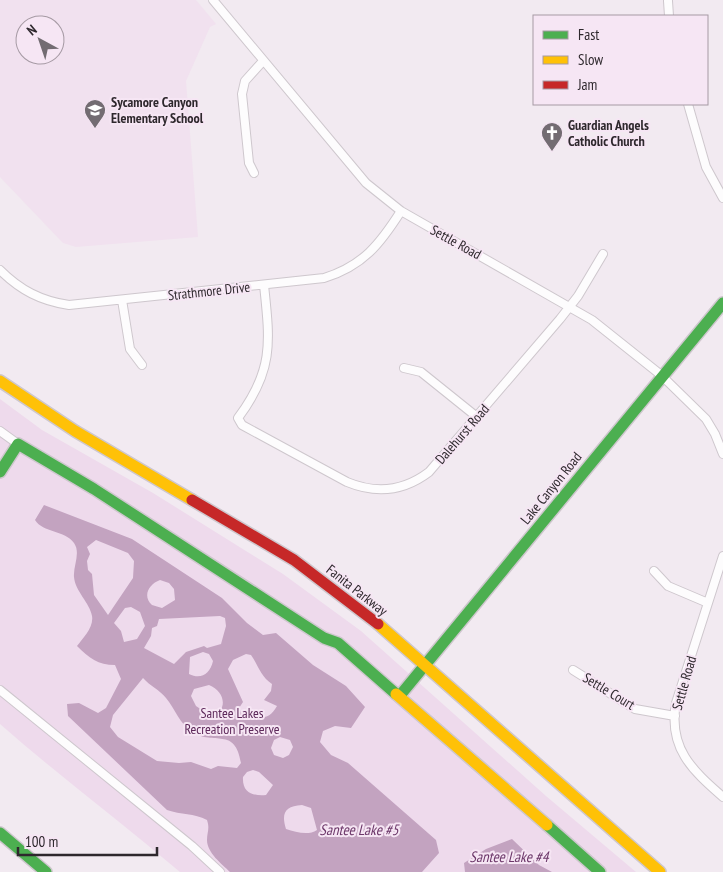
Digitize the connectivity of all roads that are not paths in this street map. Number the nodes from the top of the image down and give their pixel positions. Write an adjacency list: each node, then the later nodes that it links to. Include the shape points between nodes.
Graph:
1 (213, 0): 4 (street, Settle Road)
2 (668, 0): 3 (street)
3 (669, 15)
4 (263, 61): 6 (street, via 244,82 242,94 249,163); 8 (street, Settle Road, via 366,183)
5 (688, 105): 7 (street, via 706,168)
6 (254, 173)
7 (723, 198)
8 (400, 210): 11 (street, Strathmore Drive, via 369,253 350,268 324,278); 14 (street, Settle Road)
9 (604, 254): 14 (street, Dalehurst Road)
10 (0, 270): 12 (street, Strathmore Drive, via 25,292 47,302 69,305)
11 (264, 285): 12 (street, Strathmore Drive); 19 (street, Dalehurst Road, via 267,361 254,397 238,418 242,426 347,482 383,490 407,485 429,472)
12 (122, 300): 15 (street, via 130,349)
13 (723, 303): 17 (street, Lake Canyon Road)
14 (570, 306): 17 (street, Settle Road); 19 (street, Dalehurst Road)
15 (142, 365)
16 (404, 368): 19 (street, via 421,372)
17 (661, 375): 22 (street, Settle Road, via 706,419); 27 (street, Lake Canyon Road)
18 (0, 381): 27 (street, Fanita Parkway, via 75,431 294,560 360,610)
19 (477, 416)
20 (0, 431): 21 (street)
21 (18, 444): 23 (street); 36 (street, via 94,489 324,638 338,643)
22 (723, 454)
23 (0, 472)
24 (723, 556): 26 (street, Settle Road)
25 (654, 571): 26 (street, via 668,586)
26 (708, 603): 31 (street, Settle Road, via 676,703)
27 (423, 665): 30 (street, Lake Canyon Road); 37 (street, Fanita Parkway)
28 (573, 670): 31 (street, Settle Court, via 635,709)
29 (0, 690): 35 (street)
30 (402, 693)
31 (675, 716): 32 (street, Settle Road, via 676,735 685,758)
32 (723, 796)
33 (0, 833): 34 (street)
34 (46, 872)
35 (220, 872)
36 (600, 872)
37 (660, 872)

